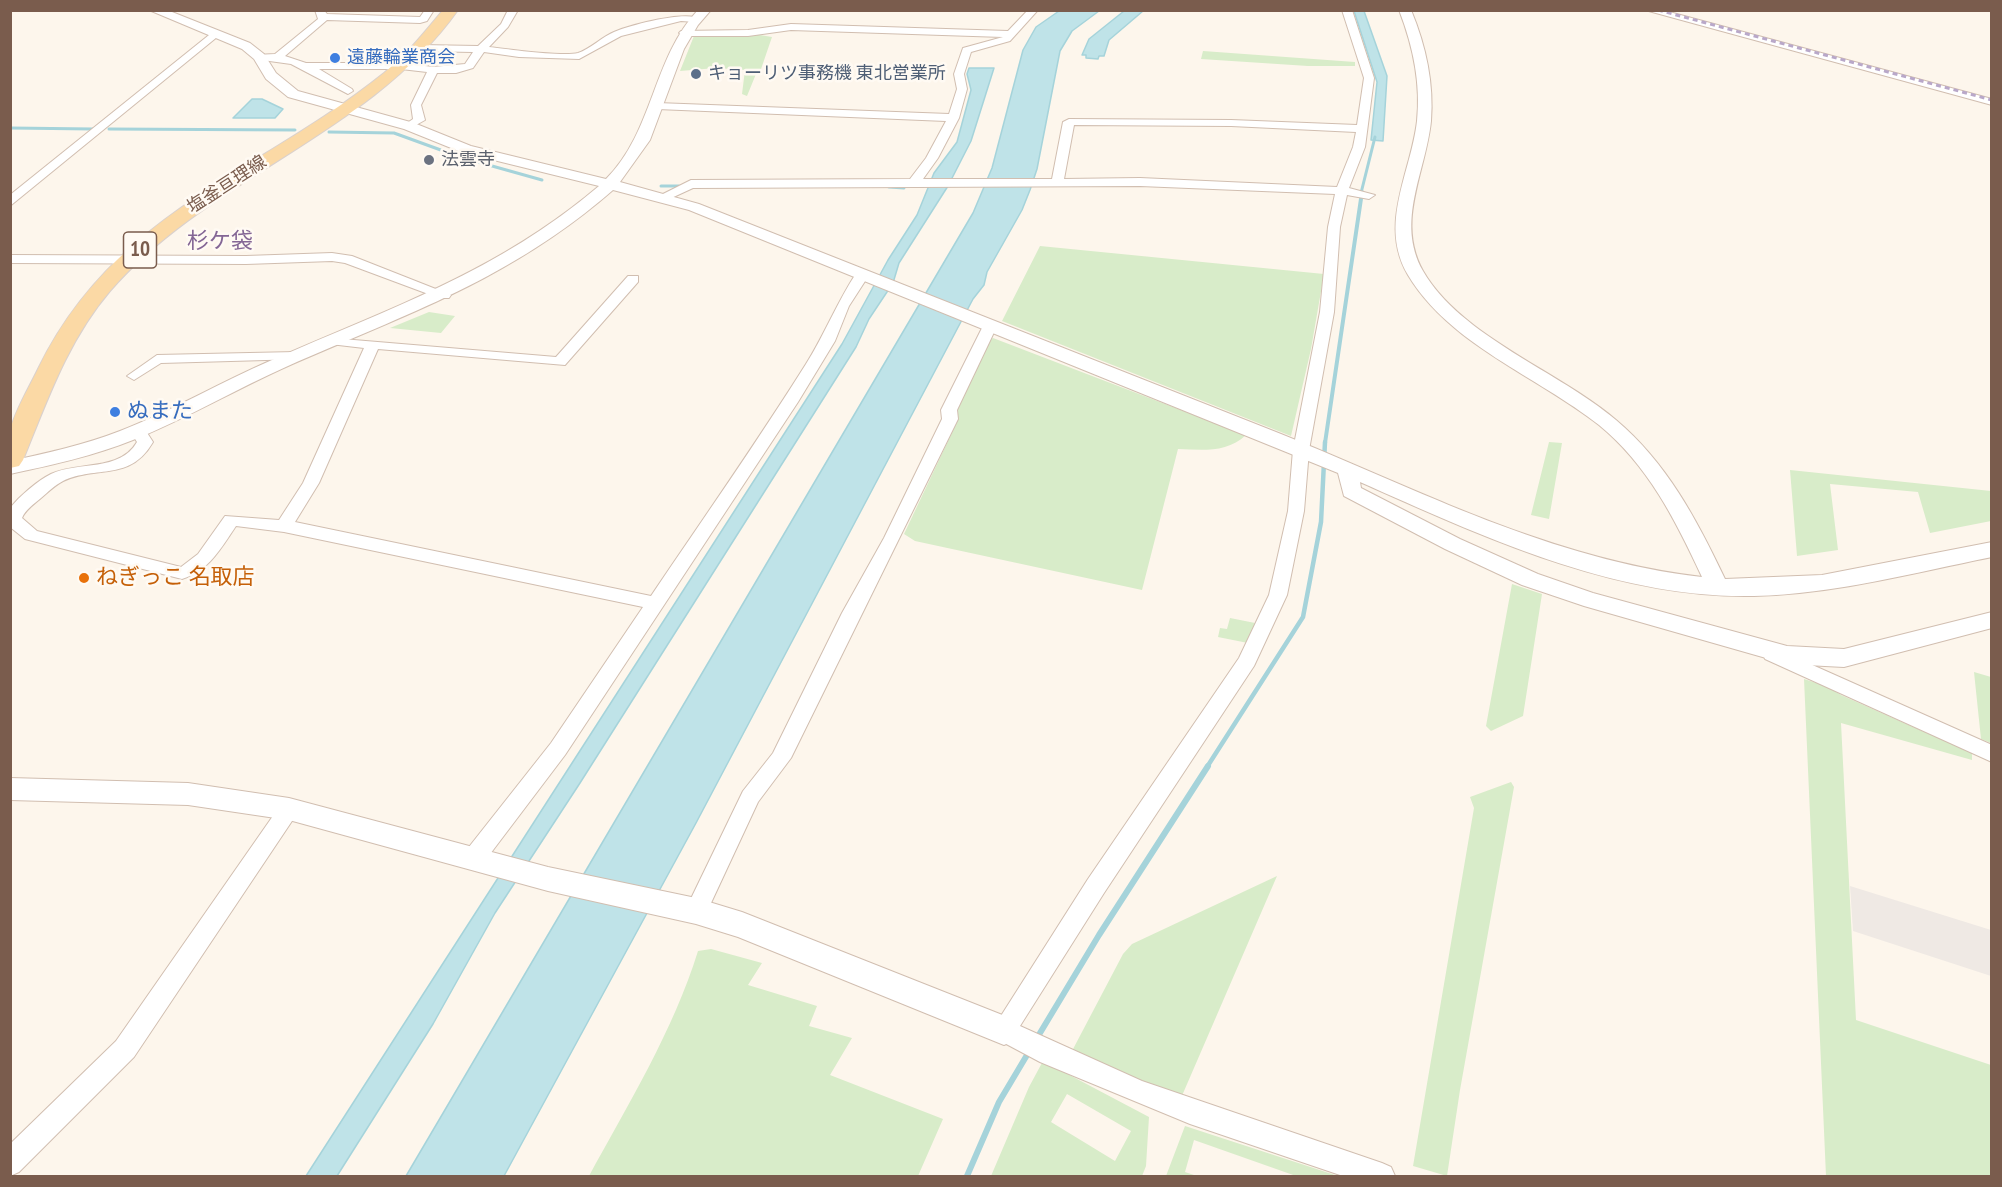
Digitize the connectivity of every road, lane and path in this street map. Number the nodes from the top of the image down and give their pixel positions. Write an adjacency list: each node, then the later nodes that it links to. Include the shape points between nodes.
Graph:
1 (155, 10): 12 (street)
2 (430, 10): 10 (street, via 420,20)
3 (451, 10): 14 (main road, 塩釜亘理線 / 10)
4 (513, 10): 15 (street)
5 (1034, 10): 13 (street)
6 (1347, 10): 27 (street, via 1369,78)
7 (1405, 10): 52 (street, via 1422,59 1425,109 1401,221 1409,262 1450,313 1576,399 1633,447 1675,499)
8 (1649, 10): 23 (street)
9 (1673, 10): 21 (street)
10 (322, 14): 16 (street)
11 (691, 18): 13 (street, via 748,33 790,27); 15 (street, via 618,34 579,56); 24 (street, via 676,47)
12 (217, 33): 17 (street, via 246,45); 34 (street)
13 (1009, 34): 25 (street, via 1006,39 968,50 959,74 962,89)
14 (420, 48): 15 (street); 19 (main road, 塩釜亘理線 / 10)
15 (484, 49): 20 (street, via 464,69)
16 (279, 56): 17 (street); 18 (street)
17 (259, 57): 22 (street, via 271,76 287,90)
18 (304, 66): 19 (street); 22 (street)
19 (401, 66): 20 (street); 22 (main road, 塩釜亘理線 / 10)
20 (433, 70): 26 (street, via 416,105 419,120)
21 (1992, 95)
22 (347, 100): 26 (street); 36 (main road, 塩釜亘理線 / 10, via 171,222)
23 (1992, 102)
24 (657, 106): 25 (street); 30 (street, via 641,145)
25 (953, 117): 29 (street)
26 (409, 126): 30 (street, via 466,149)
27 (1362, 129): 28 (street, via 1069,122); 31 (street)
28 (1058, 181): 29 (street); 31 (street)
29 (917, 182): 33 (street, via 691,184)
30 (610, 185): 33 (street); 39 (street, via 528,248)
31 (1345, 191): 32 (street); 46 (street, via 1334,227 1327,312)
32 (1369, 195)
33 (663, 197): 37 (street)
34 (10, 202)
35 (10, 259): 36 (street)
36 (129, 259): 39 (street, via 332,257); 47 (main road, 塩釜亘理線 / 10, via 71,330)
37 (865, 276): 40 (street); 53 (street, via 842,306 828,341 797,392)
38 (633, 279): 42 (street, via 560,362)
39 (444, 295): 41 (street)
40 (983, 322): 46 (street); 61 (street, via 949,410 950,419 782,758 750,797)
41 (335, 341): 42 (street); 43 (street)
42 (372, 346): 50 (street, via 311,483)
43 (296, 356): 44 (street, via 158,358); 45 (street)
44 (134, 376)
45 (138, 431): 49 (street); 50 (street, via 144,442 142,450 106,467 56,478 15,511 13,520 31,535 182,573 201,562 231,520)
46 (1304, 451): 48 (street); 62 (street, via 1278,595 1247,661 1096,886)
47 (10, 460)
48 (1341, 466): 52 (street, via 1505,538 1563,558 1616,572); 55 (street, via 1351,491 1501,568 1559,590)
49 (10, 468)
50 (284, 526): 53 (street)
51 (1992, 549): 52 (street, via 1821,582)
52 (1718, 587)
53 (656, 603): 60 (street, via 558,749)
54 (1992, 620): 55 (street, via 1862,655)
55 (1798, 659): 56 (street); 56 (street)
56 (1841, 686): 57 (street)
57 (1992, 754)
58 (10, 789): 59 (street, via 188,794)
59 (289, 809): 60 (street); 63 (street, via 125,1049)
60 (477, 860): 61 (street)
61 (683, 908): 62 (street, via 742,925)
62 (1009, 1033): 64 (street, via 1182,1110)
63 (10, 1162)
64 (1382, 1176)

